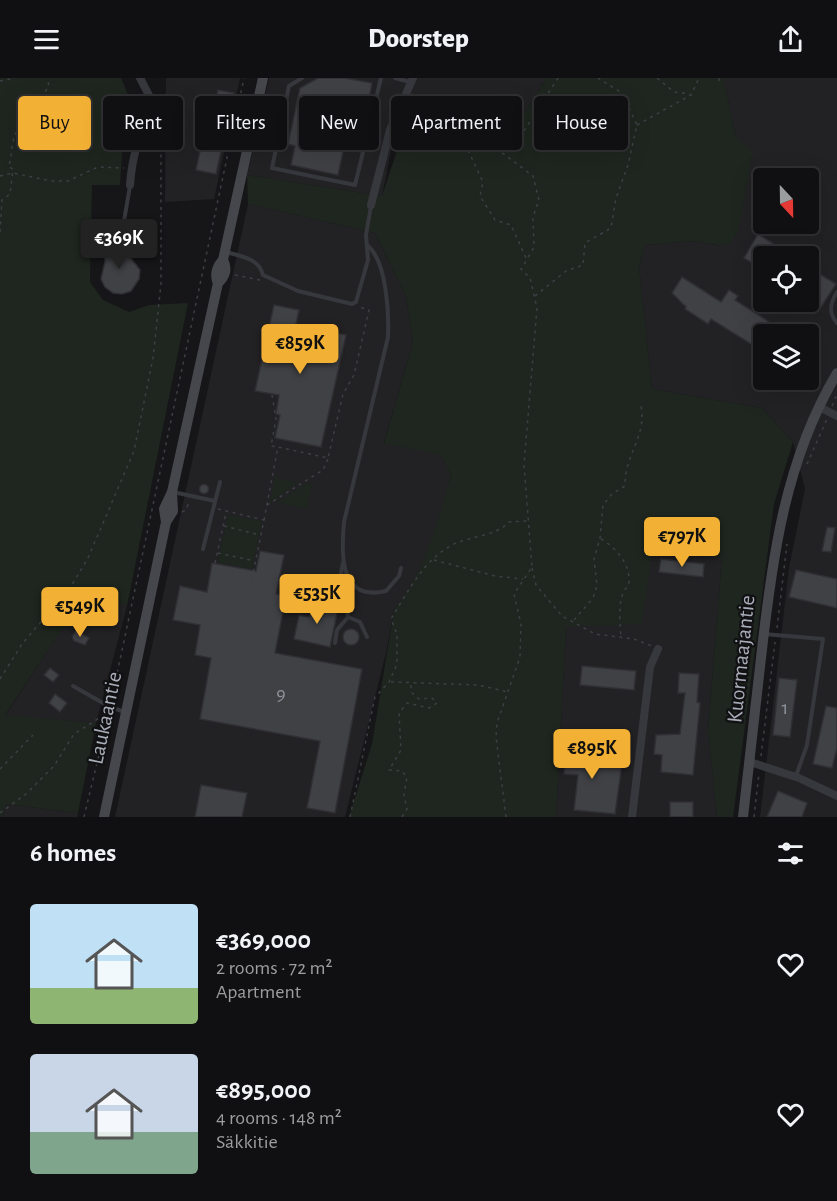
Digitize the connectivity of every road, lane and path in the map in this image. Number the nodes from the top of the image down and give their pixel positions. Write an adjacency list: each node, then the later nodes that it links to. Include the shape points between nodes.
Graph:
1 (15, 78): 15 (path)
2 (48, 78): 26 (path, via 42,97 14,136 9,167)
3 (140, 78): 18 (street)
4 (244, 78): 35 (path)
5 (302, 78): 6 (lane, via 289,86 272,168 355,185)
6 (381, 78)
7 (394, 78): 14 (lane)
8 (558, 78): 20 (path)
9 (598, 78): 19 (path, via 622,93)
10 (657, 78): 17 (path, via 674,92)
11 (699, 78): 17 (path)
12 (719, 78): 16 (path)
13 (262, 79): 33 (main road)
14 (412, 80): 29 (street, via 390,130)
15 (0, 81)
16 (719, 82)
17 (691, 94): 19 (path)
18 (149, 96)
19 (637, 125): 39 (path, via 610,228 585,243 583,265 566,271)
20 (522, 134)
21 (135, 150): 25 (street)
22 (160, 150): 80 (path, via 161,284 153,358 134,451 88,558 70,588 22,644)
23 (468, 150): 34 (path, via 483,182 480,196 495,220 511,225)
24 (498, 150): 34 (path, via 533,176 538,200 533,217 534,247)
25 (131, 167): 26 (path, via 98,167 68,181 51,182); 28 (street)
26 (13, 173): 27 (path); 31 (path, via 10,194 2,200)
27 (0, 176)
28 (130, 185): 30 (lane)
29 (371, 205): 32 (lane)
30 (124, 221)
31 (0, 232)
32 (367, 245): 40 (lane, via 368,260 356,302); 67 (lane, via 378,263 385,291 388,337 344,522)
33 (224, 256): 36 (main road); 37 (lane, via 254,261 263,275)
34 (527, 260): 39 (path, via 521,269 530,278)
35 (202, 267): 36 (path); 85 (path)
36 (221, 271): 37 (path, via 257,280); 51 (main road, Laukaantie, via 216,278)
37 (272, 279): 40 (lane, via 298,291)
38 (837, 292): 41 (lane, via 831,301)
39 (534, 297): 57 (path, via 537,308 524,465)
40 (351, 304): 48 (path, via 369,310)
41 (837, 323)
42 (837, 373): 46 (main road, Kuormaajantie)
43 (837, 394): 46 (path)
44 (272, 395): 47 (path, via 276,419 271,446)
45 (641, 406): 61 (path, via 644,423 625,486 603,505)
46 (828, 412): 49 (path); 74 (main road, Kuormaajantie, via 795,467 783,508)
47 (278, 447): 48 (path); 53 (path)
48 (328, 458): 53 (path, via 323,470)
49 (805, 468)
50 (220, 482): 52 (lane)
51 (172, 492): 52 (lane); 86 (main road, Laukaantie, via 164,509 166,522)
52 (215, 501): 54 (lane)
53 (266, 505): 56 (path)
54 (213, 508): 55 (path); 62 (lane)
55 (226, 512): 56 (path); 58 (path)
56 (264, 520): 59 (path)
57 (528, 521): 64 (path, via 509,522 505,527 469,537); 68 (path)
58 (223, 526): 59 (path); 63 (path)
59 (261, 535): 65 (path)
60 (788, 536): 75 (path)
61 (600, 538): 73 (path, via 594,559 597,586 593,598); 77 (path, via 613,545 629,576 620,610)
62 (203, 549)
63 (217, 552): 65 (path); 66 (path)
64 (432, 559): 70 (path, via 495,576); 82 (path, via 391,619 397,634 397,664)
65 (256, 561): 71 (path)
66 (215, 563)
67 (343, 563): 69 (lane, via 354,587 375,594 393,585); 72 (lane)
68 (532, 567): 70 (path); 73 (path, via 536,585 562,616)
69 (401, 568)
70 (524, 579): 84 (path, via 514,594 521,624 520,657)
71 (252, 583)
72 (348, 616): 76 (lane, via 360,622); 78 (lane, via 337,630)
73 (573, 620): 77 (path, via 595,634)
74 (764, 634): 75 (lane); 88 (main road, Kuormaajantie)
75 (776, 635): 88 (path); 90 (lane, via 823,639 807,745)
76 (367, 638)
77 (622, 638): 79 (path)
78 (336, 643)
79 (658, 649): 98 (street, via 650,667)
80 (0, 679)
81 (411, 681): 82 (path); 84 (path, via 478,685); 96 (path, via 411,692 419,699 432,698 437,703 429,708 407,703 399,713 401,750 389,770 402,771 407,777 407,809)
82 (389, 682): 95 (path, via 375,697)
83 (73, 686): 85 (lane)
84 (509, 692): 97 (path, via 496,737)
85 (110, 709): 86 (lane); 92 (path, via 74,734 54,766); 93 (path)
86 (126, 713): 94 (main road, Laukaantie)
87 (33, 735): 89 (path)
88 (755, 762): 90 (street); 99 (main road, Kuormaajantie); 100 (path)
89 (0, 769)
90 (795, 777): 91 (street)
91 (837, 796)
92 (0, 813)
93 (84, 817)
94 (104, 817)
95 (350, 817)
96 (402, 817)
97 (506, 817)
98 (632, 817)
99 (743, 817)
100 (754, 817)

